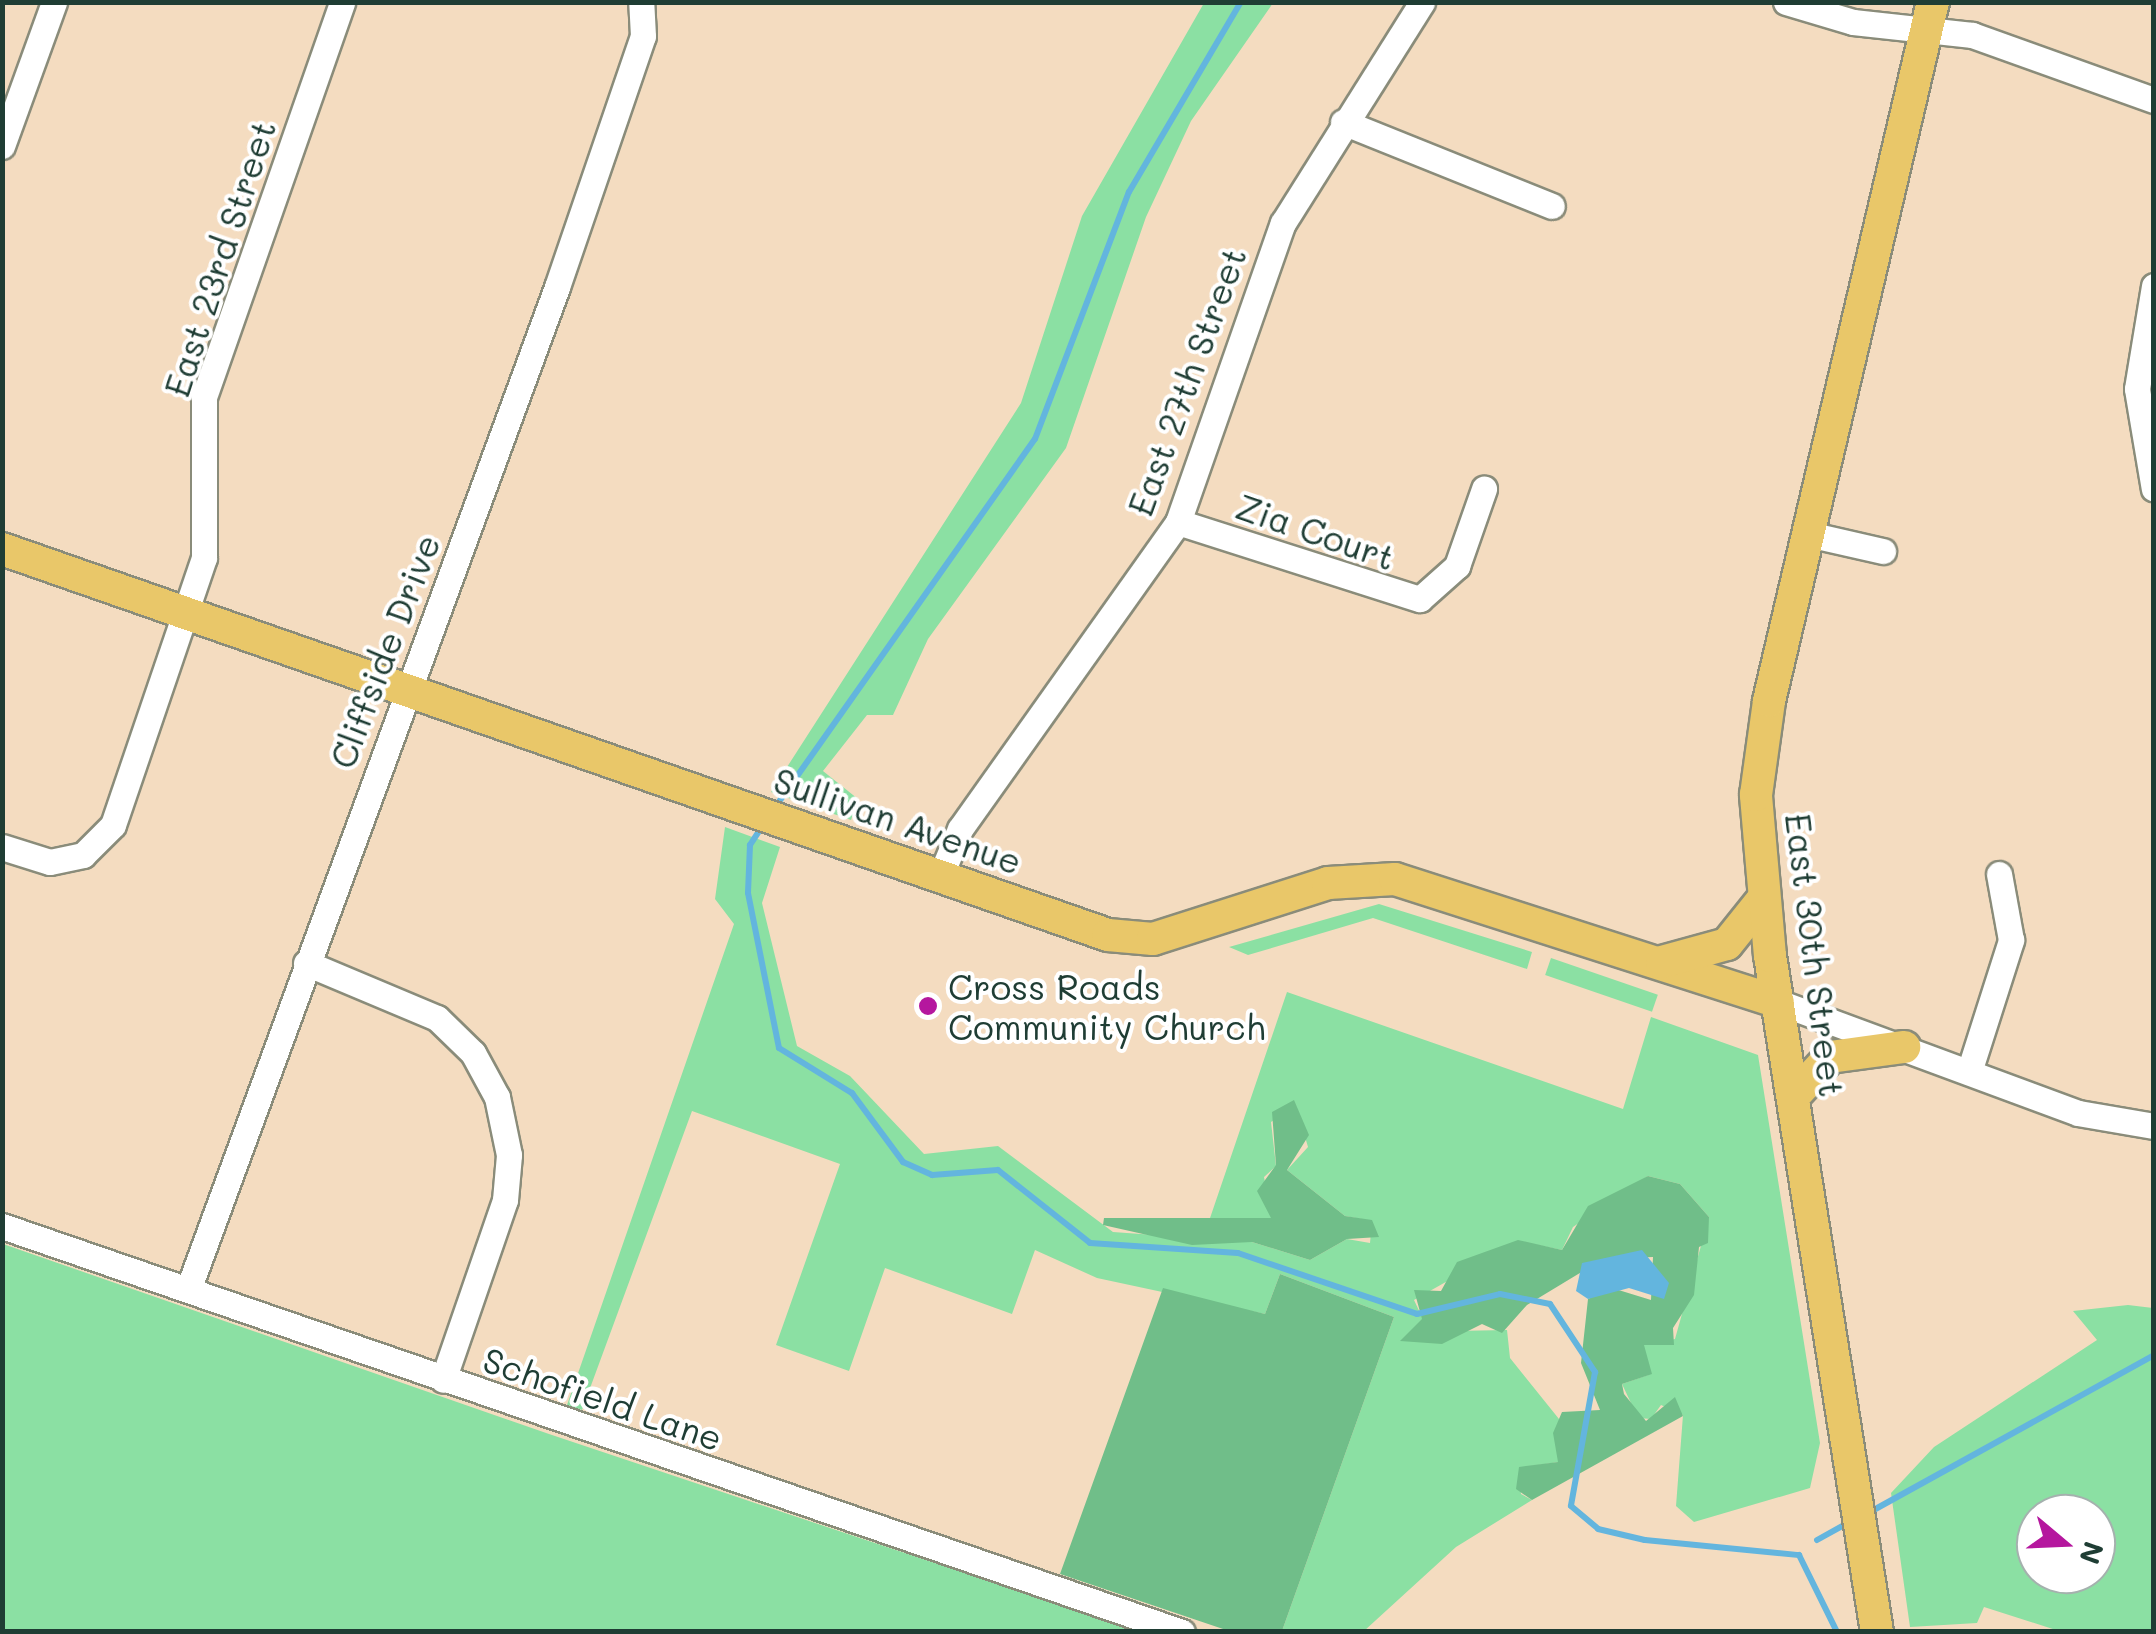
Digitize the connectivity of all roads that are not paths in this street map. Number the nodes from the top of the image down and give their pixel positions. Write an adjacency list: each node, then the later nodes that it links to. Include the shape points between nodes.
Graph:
1 (54, 2): 9 (street)
2 (342, 2): 18 (street, East 23rd Street, via 204,397 208,527)
3 (641, 2): 19 (street, Cliffside Drive, via 643,36)
4 (1422, 2): 8 (street, East 27th Street)
5 (1786, 2): 6 (street)
6 (1930, 16): 7 (street); 15 (main road, East 30th Street)
7 (2154, 100)
8 (1343, 122): 10 (street); 14 (street, East 27th Street, via 1271,251)
9 (2, 146)
10 (1552, 206)
11 (2154, 286): 13 (street, via 2137,389)
12 (1484, 489): 14 (street, Zia Court, via 1457,566 1420,599)
13 (2154, 489)
14 (1178, 522): 22 (street, East 27th Street, via 960,829)
15 (1808, 534): 17 (street); 23 (main road, East 30th Street, via 1759,760)
16 (2, 549): 18 (main road, Sullivan Avenue)
17 (1883, 550)
18 (187, 614): 19 (main road, Sullivan Avenue); 20 (street, East 23rd Street, via 113,825 66,858)
19 (404, 690): 22 (main road, Sullivan Avenue); 25 (street, Cliffside Drive)
20 (2, 847)
21 (1999, 874): 28 (street, via 2009,952)
22 (940, 877): 24 (main road, Sullivan Avenue, via 1142,939 1328,884 1394,878)
23 (1762, 899): 24 (main road, via 1727,944); 26 (main road, East 30th Street)
24 (1659, 962): 26 (main road, Sullivan Avenue)
25 (306, 963): 32 (street, Cliffside Drive); 33 (street, via 437,1018 473,1054 496,1097 509,1155 505,1200)
26 (1778, 1002): 27 (street); 29 (main road, East 30th Street)
27 (1904, 1047): 28 (street); 29 (main road, via 1830,1057)
28 (1969, 1072): 30 (street, via 2078,1112)
29 (1794, 1096): 35 (main road, East 30th Street)
30 (2154, 1126)
31 (2, 1226): 32 (street, Schofield Lane)
32 (188, 1290): 33 (street, Schofield Lane)
33 (443, 1380): 34 (street, Schofield Lane)
34 (1182, 1632)
35 (1878, 1632)

